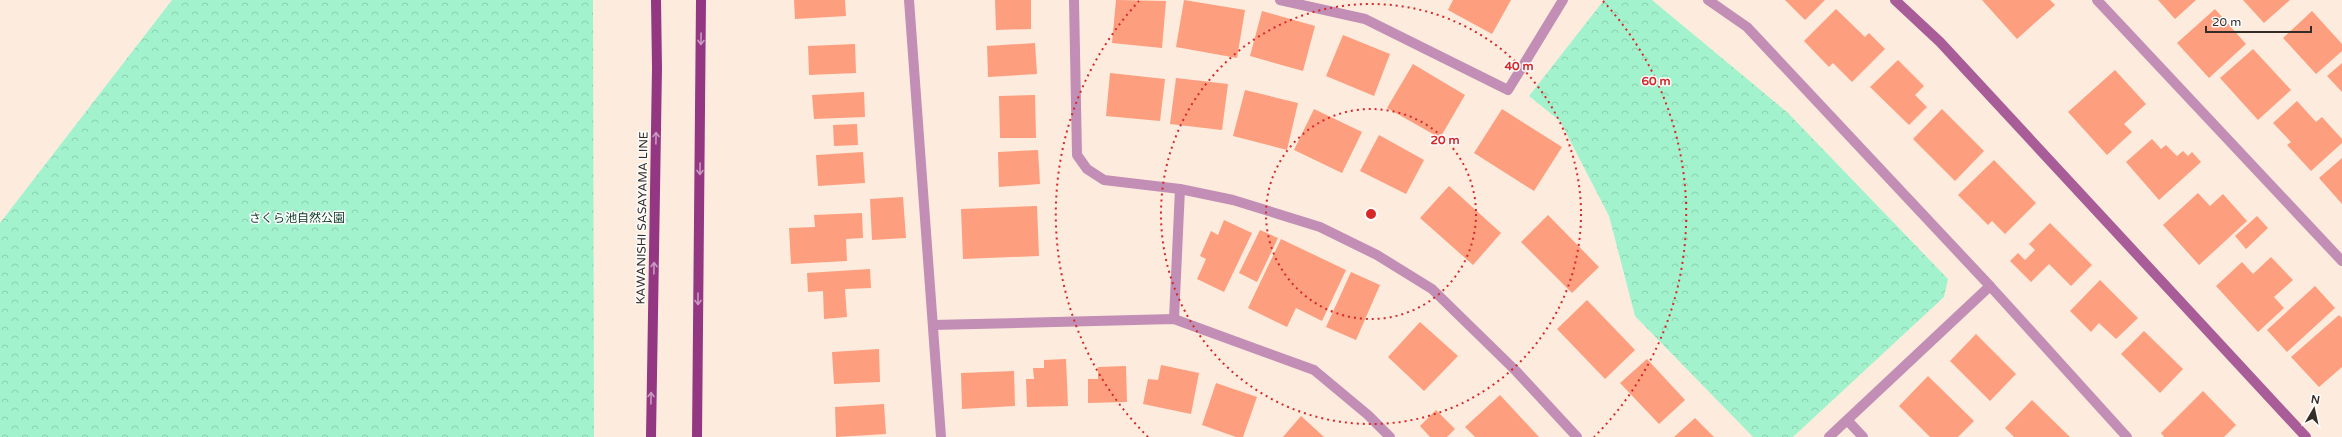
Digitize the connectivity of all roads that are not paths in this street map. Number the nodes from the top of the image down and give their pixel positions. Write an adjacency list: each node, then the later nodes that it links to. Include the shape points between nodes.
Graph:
1 (656, 0): 16 (main road, KAWANISHI SASAYAMA LINE, one-way to 1)
2 (701, 0): 17 (main road, one-way to 17)
3 (909, 0): 14 (street)
4 (1074, 0): 10 (street, via 1077,155 1087,169 1104,180)
5 (1280, 0): 6 (street, via 1366,19 1508,90)
6 (1563, 0)
7 (1708, 0): 12 (street, via 1747,27)
8 (1895, 0): 24 (street, via 1940,42)
9 (2097, 0): 11 (street)
10 (1180, 189): 13 (street); 20 (street, via 1233,200 1320,227 1377,255 1432,289 1516,371)
11 (2342, 261)
12 (1990, 286): 15 (street); 23 (street)
13 (1174, 319): 14 (street); 19 (street, via 1314,370)
14 (933, 325): 18 (street)
15 (1848, 421): 21 (street); 22 (street)
16 (651, 437)
17 (697, 437)
18 (941, 437)
19 (1390, 437)
20 (1577, 437)
21 (1830, 437)
22 (1863, 437)
23 (2127, 437)
24 (2306, 437)

